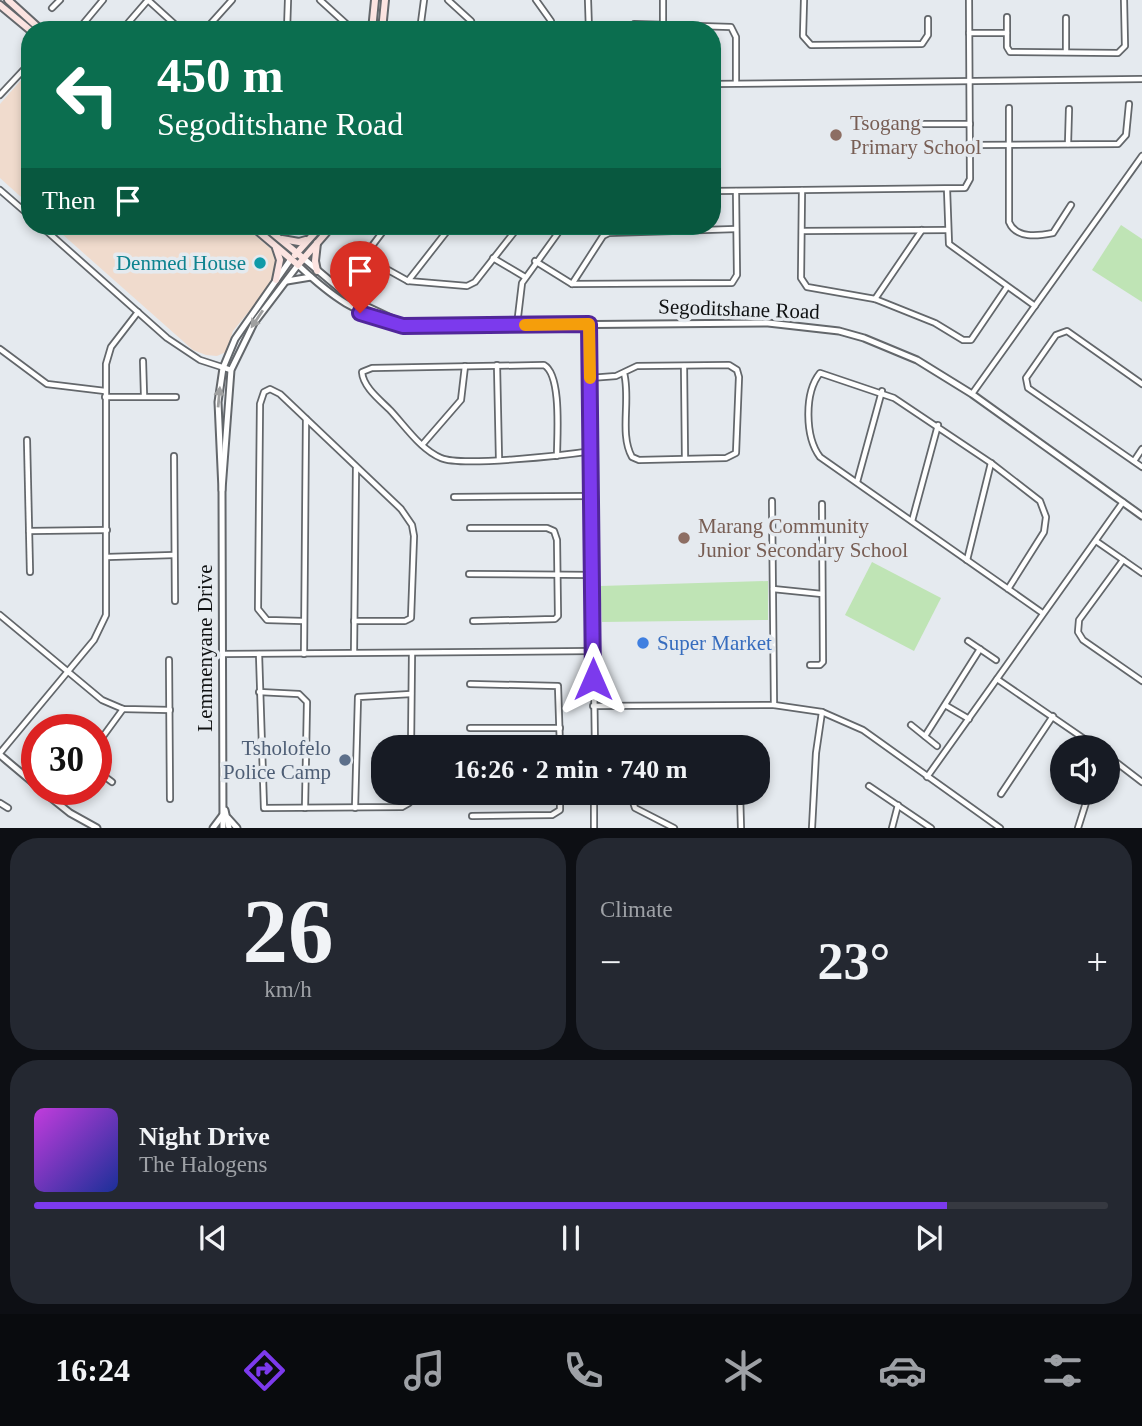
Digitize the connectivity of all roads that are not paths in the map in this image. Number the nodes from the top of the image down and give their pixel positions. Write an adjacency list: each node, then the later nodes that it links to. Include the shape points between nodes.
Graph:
1 (8, 0): 24 (main road)
2 (60, 0): 19 (street)
3 (103, 0): 25 (street)
4 (148, 0): 26 (street); 27 (street)
5 (232, 0): 28 (street)
6 (288, 0): 29 (street)
7 (320, 0): 30 (street)
8 (375, 0): 31 (main road)
9 (385, 0): 32 (main road)
10 (424, 0): 33 (street)
11 (448, 0): 23 (street)
12 (536, 0): 34 (street)
13 (588, 0): 35 (street)
14 (663, 0): 36 (street)
15 (804, 0): 22 (street, via 803,36 811,45 922,44)
16 (969, 0): 39 (street)
17 (1124, 0): 41 (street, via 1122,50)
18 (0, 5): 37 (main road)
19 (52, 8)
20 (1007, 17): 40 (street)
21 (1066, 18): 41 (street)
22 (929, 19)
23 (471, 20)
24 (31, 21)
25 (86, 21)
26 (130, 21)
27 (171, 21)
28 (213, 21)
29 (287, 21)
30 (343, 21)
31 (373, 21)
32 (383, 21)
33 (421, 21)
34 (551, 21)
35 (589, 21)
36 (663, 21)
37 (21, 22)
38 (721, 27): 45 (street, via 731,27 736,37)
39 (969, 33): 40 (street); 44 (street)
40 (1007, 33): 41 (street, via 1010,52)
41 (1066, 52)
42 (21, 72): 47 (street)
43 (1142, 79): 44 (street)
44 (970, 80): 45 (street); 52 (street)
45 (736, 83): 46 (street)
46 (721, 84)
47 (0, 95)
48 (1129, 104): 53 (street, via 1121,142)
49 (1009, 108): 55 (street)
50 (1069, 108): 53 (street)
51 (906, 124): 52 (street)
52 (970, 124): 54 (street)
53 (1069, 144): 55 (street)
54 (970, 145): 55 (street); 57 (street, via 968,186)
55 (1008, 145): 62 (street, via 1009,222 1014,231 1053,233)
56 (1142, 156): 97 (street)
57 (947, 189): 59 (street); 67 (street)
58 (0, 190): 63 (street)
59 (802, 190): 61 (street); 68 (street)
60 (721, 191): 61 (street)
61 (736, 191): 65 (street)
62 (1071, 205)
63 (21, 208)
64 (721, 229): 65 (street)
65 (736, 229): 94 (street, via 737,275 732,283)
66 (922, 230): 67 (street); 68 (street); 96 (street)
67 (947, 230): 95 (street, via 952,247)
68 (802, 231): 96 (street, via 803,284)
69 (51, 235): 98 (street)
70 (262, 235): 81 (main road, Segoditshane Road)
71 (276, 235): 80 (main road, Segoditshane Road)
72 (316, 235): 79 (main road, Lemmenyane Drive)
73 (319, 235): 79 (main road, Lemmenyane Drive)
74 (380, 235): 92 (street, via 369,250 372,261)
75 (444, 235): 92 (street)
76 (512, 235): 84 (street)
77 (556, 235): 86 (street)
78 (605, 235): 94 (street)
79 (315, 238): 80 (main road, via 299,242); 82 (main road, Lemmenyane Drive); 83 (main road, Lemmenyane Drive); 88 (main road)
80 (281, 239): 82 (main road, Segoditshane Road)
81 (275, 246): 85 (main road, Segoditshane Road); 91 (main road, via 280,260)
82 (297, 253): 83 (main road, Segoditshane Road); 85 (main road, Lemmenyane Drive)
83 (303, 258): 87 (main road, Lemmenyane Drive); 88 (street, Segoditshane Road)
84 (493, 258): 90 (street); 92 (street, via 467,286)
85 (291, 259): 87 (main road, Segoditshane Road); 91 (street, Lemmenyane Drive)
86 (535, 261): 90 (street); 94 (street)
87 (299, 265): 89 (street, Segoditshane Road); 93 (street, Lemmenyane Drive)
88 (317, 271): 100 (street, Segoditshane Road, via 365,308)
89 (311, 277): 93 (street); 100 (street, Segoditshane Road, via 349,307)
90 (525, 277): 101 (street)
91 (276, 280): 107 (street, Lemmenyane Drive, via 242,326)
92 (408, 281)
93 (285, 282): 108 (street, Lemmenyane Drive, one-way to 108, via 248,332)
94 (572, 284)
95 (1007, 287): 96 (street, via 971,340); 97 (street)
96 (875, 299)
97 (1035, 306): 114 (street)
98 (138, 312): 107 (street, via 187,353); 113 (street, via 111,347)
99 (589, 324): 101 (street, Segoditshane Road); 110 (street); 114 (street, Segoditshane Road, via 783,324 839,331 917,360)
100 (406, 325): 101 (street, Segoditshane Road)
101 (517, 325)
102 (0, 349): 113 (street, via 47,384)
103 (143, 361): 115 (street)
104 (497, 365): 105 (street); 124 (street, via 549,368 555,385); 126 (street)
105 (465, 366): 120 (street, via 461,400); 120 (street, via 362,372 364,382)
106 (684, 366): 109 (street, via 637,366); 125 (street); 125 (street, via 729,365 739,377 736,453 726,458)
107 (223, 368): 108 (street); 132 (street, Lemmenyane Drive, one-way to 107, via 218,410)
108 (232, 370): 132 (street, Lemmenyane Drive)
109 (624, 373): 110 (street); 125 (street, via 632,457)
110 (590, 378): 122 (street)
111 (1142, 384): 127 (street, via 1067,331 1056,335 1026,378 1028,388)
112 (882, 391): 118 (street); 131 (street); 131 (street, via 820,373 816,379 809,413 811,442 820,457)
113 (105, 394): 115 (street); 141 (street)
114 (972, 394): 136 (street, Segoditshane Road)
115 (144, 396): 116 (street)
116 (176, 397)
117 (306, 419): 129 (street); 159 (street); 159 (street, via 275,389 262,397 258,609 267,620)
118 (938, 425): 128 (street); 139 (street)
119 (27, 440): 142 (street)
120 (422, 445): 126 (street, via 447,460)
121 (1142, 449): 127 (street)
122 (592, 452): 124 (street); 134 (street)
123 (174, 456): 144 (street)
124 (557, 456): 126 (street)
125 (685, 458)
126 (499, 459)
127 (1133, 461): 130 (street)
128 (991, 463): 146 (street); 154 (street, via 1034,495 1045,509 1041,539)
129 (356, 466): 160 (street); 160 (street, via 408,517 414,536 411,618)
130 (1142, 467)
131 (857, 482): 139 (street)
132 (222, 490): 168 (street, Lemmenyane Drive)
133 (454, 496): 134 (street)
134 (592, 496): 152 (street)
135 (772, 501): 153 (street)
136 (1123, 502): 138 (street, Segoditshane Road); 143 (street)
137 (822, 504): 155 (street)
138 (1142, 516)
139 (912, 521): 146 (street)
140 (470, 528): 151 (street, via 551,529 557,540)
141 (107, 530): 142 (street); 145 (street)
142 (29, 531): 148 (street)
143 (1096, 541): 147 (street); 157 (street)
144 (174, 555): 145 (street); 156 (street)
145 (107, 557): 173 (street, via 106,615)
146 (967, 560): 154 (street)
147 (1123, 560): 149 (street); 175 (street, via 1079,620 1078,632)
148 (30, 572)
149 (1142, 573)
150 (469, 574): 151 (street)
151 (557, 574): 152 (street); 161 (street, via 558,616 553,620)
152 (593, 575): 164 (street)
153 (773, 589): 155 (street); 179 (street)
154 (1008, 589): 157 (street)
155 (822, 594): 172 (street, via 823,662)
156 (175, 601)
157 (1041, 612): 174 (street)
158 (0, 615): 173 (street)
159 (303, 621): 166 (street)
160 (354, 621): 165 (street)
161 (473, 621)
162 (968, 641): 163 (street)
163 (980, 649): 171 (street); 180 (street)
164 (593, 651): 167 (street); 181 (street)
165 (355, 652): 166 (street); 167 (street)
166 (304, 653): 169 (street)
167 (412, 653): 178 (street)
168 (222, 654): 169 (street); 217 (street, Lemmenyane Drive)
169 (259, 654): 177 (street)
170 (169, 660): 183 (street)
171 (996, 660)
172 (810, 666)
173 (68, 674): 182 (street); 197 (street)
174 (997, 679): 185 (street); 186 (street)
175 (1142, 681)
176 (470, 684): 190 (street, via 558,685)
177 (259, 692): 215 (street, via 263,806); 215 (street, via 299,694 307,702)
178 (411, 694): 191 (street); 216 (street, via 358,697)
179 (774, 705): 181 (street); 184 (street)
180 (945, 705): 186 (street); 195 (street)
181 (593, 706): 193 (street)
182 (122, 709): 183 (street); 187 (street)
183 (170, 710): 204 (street)
184 (822, 712): 200 (street, via 863,730); 227 (street)
185 (1053, 716): 194 (street); 203 (street)
186 (969, 719): 200 (street)
187 (112, 723)
188 (911, 725): 195 (street)
189 (471, 728): 190 (street)
190 (560, 728): 192 (street)
191 (411, 735)
192 (560, 735)
193 (594, 735)
194 (1079, 735)
195 (925, 736): 196 (street)
196 (937, 746)
197 (0, 754): 199 (street)
198 (1120, 765): 201 (street)
199 (21, 773)
200 (927, 777): 230 (street)
201 (1142, 782)
202 (869, 786): 212 (street)
203 (1000, 794)
204 (170, 799)
205 (0, 803): 214 (street)
206 (59, 805): 219 (street)
207 (407, 805): 216 (street)
208 (560, 805): 218 (street, via 552,815)
209 (594, 805): 224 (street)
210 (634, 805): 225 (street)
211 (740, 805): 226 (street)
212 (898, 805): 228 (street); 229 (street)
213 (1085, 805): 231 (street)
214 (8, 808)
215 (305, 808): 216 (street)
216 (355, 808)
217 (226, 816): 220 (street); 221 (street); 222 (street); 223 (street)
218 (472, 816)
219 (97, 828)
220 (213, 828)
221 (223, 828)
222 (229, 828)
223 (237, 828)
224 (594, 828)
225 (674, 828)
226 (741, 828)
227 (812, 828)
228 (892, 828)
229 (932, 828)
230 (1000, 828)
231 (1078, 828)

